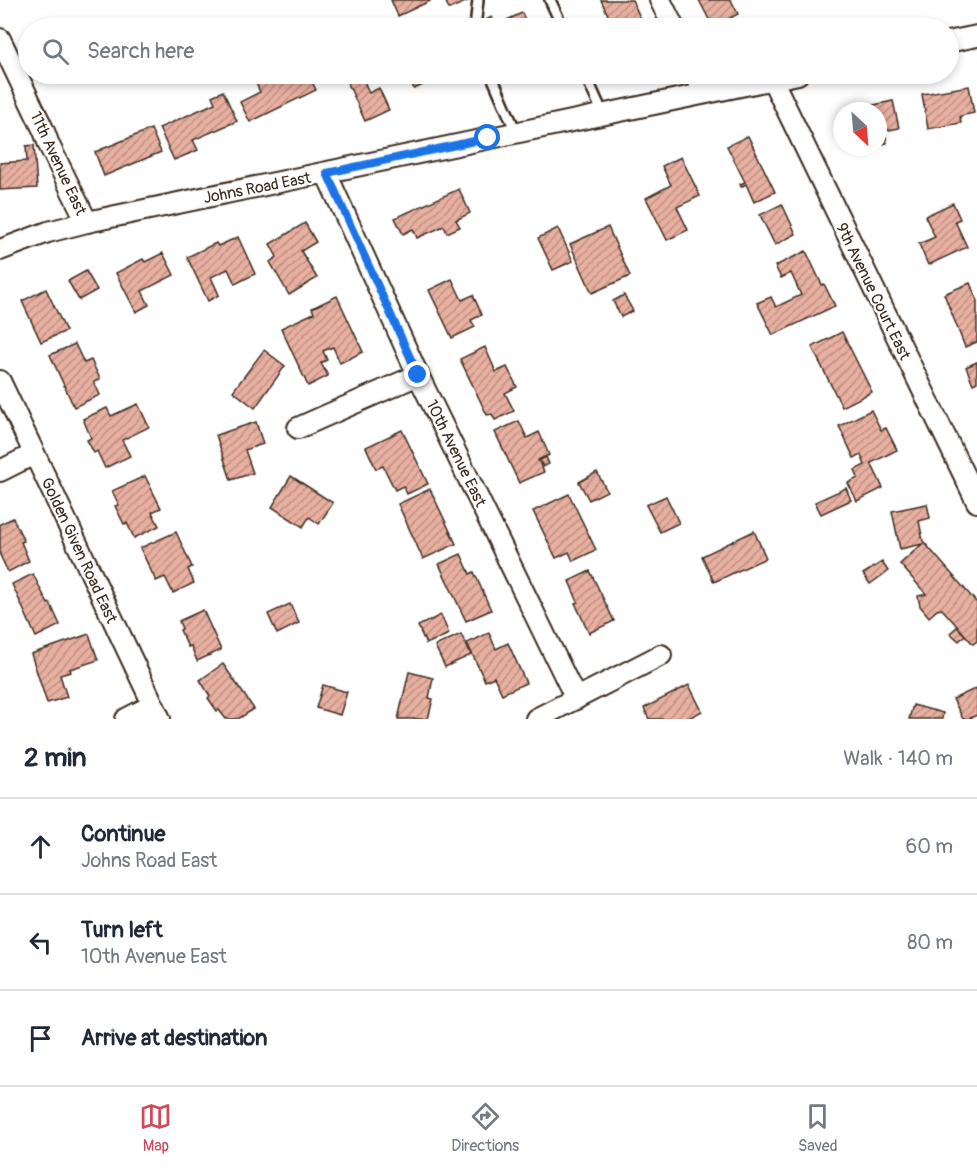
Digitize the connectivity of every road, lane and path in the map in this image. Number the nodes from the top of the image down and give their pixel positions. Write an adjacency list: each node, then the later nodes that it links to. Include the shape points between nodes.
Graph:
1 (478, 0): 4 (lane)
2 (550, 0): 5 (lane)
3 (660, 0): 6 (street)
4 (476, 18)
5 (558, 18)
6 (669, 18)
7 (977, 36): 9 (street)
8 (0, 39): 10 (street, 11th Avenue East)
9 (959, 40)
10 (18, 77)
11 (22, 84): 21 (street, 11th Avenue East)
12 (495, 84): 19 (lane)
13 (590, 84): 18 (lane)
14 (700, 84): 17 (street)
15 (748, 84): 17 (street, Johns Road East)
16 (774, 84): 28 (street, 9th Avenue Court East)
17 (705, 93): 18 (street, Johns Road East)
18 (603, 114): 19 (street, Johns Road East)
19 (516, 132): 20 (street, Johns Road East)
20 (327, 173): 21 (street, Johns Road East); 23 (street, 10th Avenue East)
21 (87, 222): 22 (street, Johns Road East)
22 (0, 250)
23 (418, 375): 25 (street); 30 (street, 10th Avenue East)
24 (0, 381): 26 (street, Golden Given Road East)
25 (298, 428)
26 (34, 454): 27 (street); 31 (street, Golden Given Road East)
27 (0, 471)
28 (977, 502)
29 (661, 655): 30 (street)
30 (576, 699): 33 (street)
31 (156, 712): 32 (street)
32 (126, 719)
33 (536, 719)

